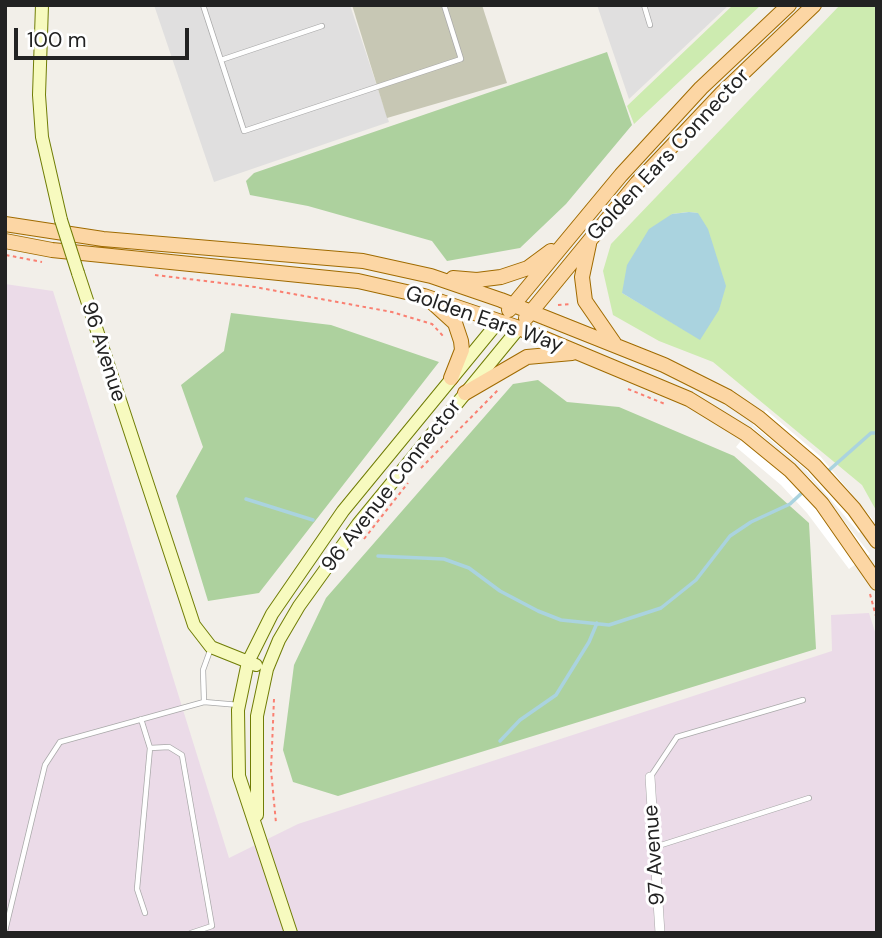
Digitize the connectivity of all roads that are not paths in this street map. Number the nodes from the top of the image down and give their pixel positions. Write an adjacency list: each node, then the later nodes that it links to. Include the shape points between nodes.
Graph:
1 (42, 5): 26 (main road, 96 Avenue, bridge, via 41,127 61,220 189,611 200,636)
2 (203, 5): 9 (lane)
3 (444, 5): 9 (lane, via 461,59 244,131)
4 (644, 5): 7 (lane)
5 (789, 5): 11 (main road, Golden Ears Connector, via 701,88)
6 (814, 5): 13 (main road, Golden Ears Connector, via 722,93)
7 (650, 24)
8 (322, 26): 9 (lane)
9 (221, 60)
10 (5, 224): 14 (main road, Golden Ears Way, via 103,239 323,256)
11 (572, 236): 14 (main road, via 528,268 501,277); 16 (main road, Golden Ears Connector)
12 (5, 241): 15 (main road, Golden Ears Way, via 52,250 358,281)
13 (589, 242): 17 (main road, Golden Ears Connector); 20 (main road, via 582,277 585,301)
14 (431, 276): 16 (main road, Golden Ears Way)
15 (424, 296): 18 (main road, Golden Ears Way); 22 (main road, via 448,314 459,331 462,350)
16 (514, 305): 17 (main road, Golden Ears Way); 18 (main road, 96 Avenue Connector)
17 (532, 312): 19 (main road, 96 Avenue Connector); 20 (main road, Golden Ears Way)
18 (499, 321): 19 (main road, Golden Ears Way); 22 (main road, 96 Avenue Connector)
19 (519, 328): 21 (main road, Golden Ears Way); 23 (main road, 96 Avenue Connector)
20 (615, 344): 24 (main road, Golden Ears Way, via 699,380 759,418 814,465)
21 (576, 352): 23 (main road, via 527,358); 25 (main road, Golden Ears Way, via 689,399 746,434 805,485)
22 (451, 378): 27 (main road, 96 Avenue Connector, via 343,511 272,614)
23 (465, 393): 28 (main road, 96 Avenue Connector, via 321,575 279,640)
24 (877, 541)
25 (877, 583)
26 (211, 647): 27 (main road); 30 (lane, via 203,670)
27 (248, 662): 28 (main road); 31 (main road)
28 (267, 669): 36 (main road, via 256,738)
29 (803, 700): 34 (lane, via 677,737)
30 (204, 702): 31 (lane); 32 (lane)
31 (239, 705): 36 (main road, via 239,776)
32 (141, 719): 33 (lane); 39 (lane, via 60,741 45,765)
33 (150, 748): 38 (lane, via 137,889); 40 (lane, via 169,747 182,755 212,926)
34 (650, 777): 37 (street, 97 Avenue)
35 (809, 798): 37 (lane)
36 (257, 829): 41 (main road)
37 (654, 848): 42 (street, 97 Avenue)
38 (145, 913)
39 (5, 931)
40 (191, 933)
41 (291, 933)
42 (660, 933)

